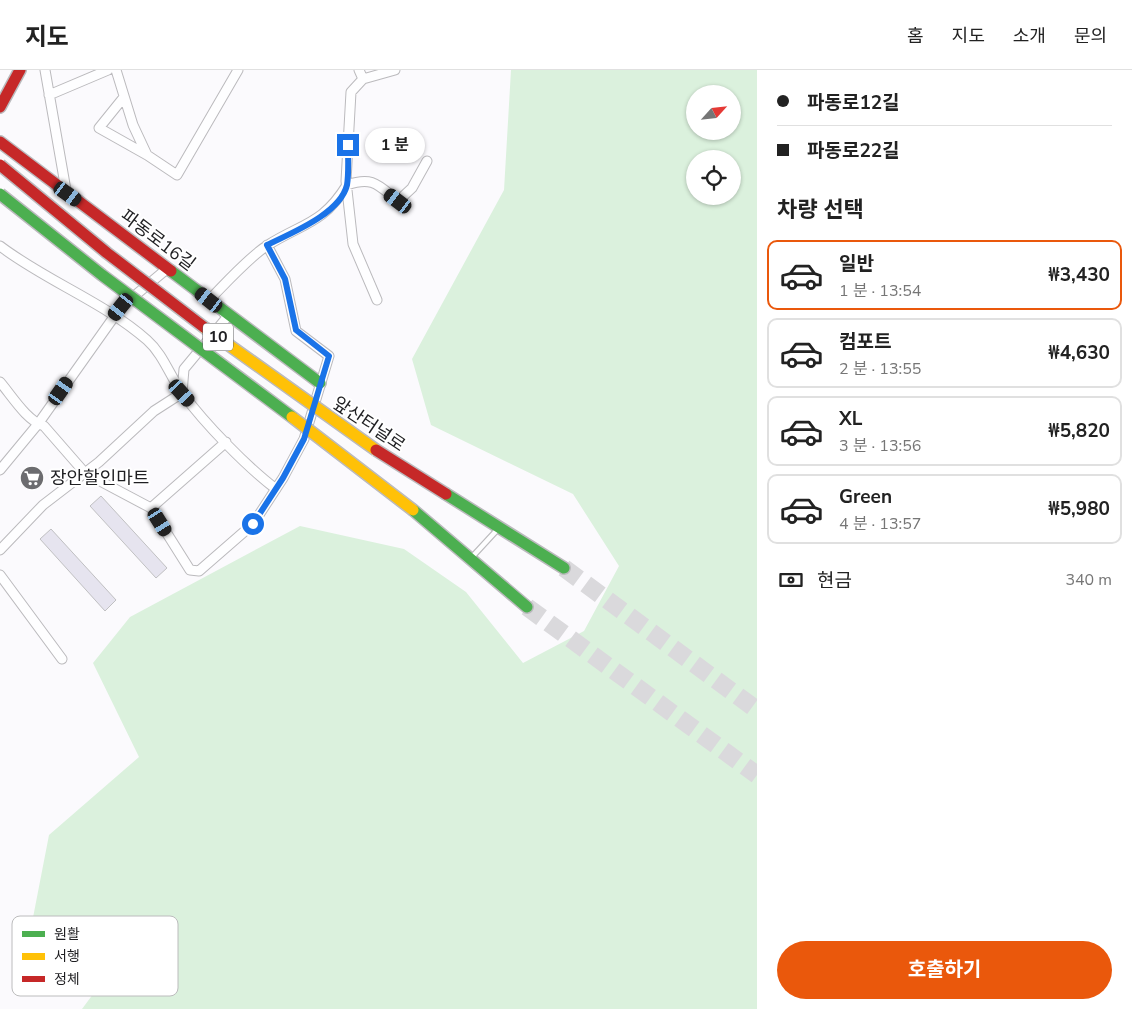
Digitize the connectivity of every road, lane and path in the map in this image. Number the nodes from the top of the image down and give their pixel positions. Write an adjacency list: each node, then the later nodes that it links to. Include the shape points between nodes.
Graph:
1 (20, 70): 10 (main road)
2 (45, 70): 8 (street)
3 (108, 70): 8 (street)
4 (116, 70): 9 (street)
5 (238, 70): 12 (street, via 177,175)
6 (396, 70): 7 (street)
7 (361, 74): 15 (street, via 351,92)
8 (49, 95): 17 (street)
9 (124, 97): 12 (street); 12 (street, via 99,128)
10 (0, 107)
11 (0, 142): 17 (main road, 파동로16길)
12 (147, 155)
13 (427, 161): 15 (street, via 412,188 398,201 378,185 362,180)
14 (0, 165): 33 (main road, 앞산터널로 / 10, bridge, via 118,263 264,372 366,445)
15 (347, 185): 18 (street, via 320,218); 22 (street, via 353,244)
16 (0, 194): 35 (main road, 10, bridge, via 67,249 413,510)
17 (68, 194): 20 (main road, 파동로16길)
18 (267, 245): 21 (street); 25 (street, via 285,279 296,330 329,356)
19 (0, 246): 23 (street)
20 (168, 268): 21 (street); 23 (street)
21 (209, 300): 25 (main road); 26 (street, via 228,316 184,369)
22 (377, 300)
23 (114, 316): 26 (street, via 148,341 171,371); 27 (street)
24 (0, 382): 27 (street)
25 (320, 383): 31 (street, via 304,439)
26 (182, 393): 28 (street); 30 (street, via 154,411)
27 (38, 424): 29 (street); 30 (street, via 44,426)
28 (226, 442): 31 (street); 32 (street)
29 (0, 470)
30 (85, 473): 32 (street); 34 (street, via 43,505)
31 (276, 488): 32 (street, via 253,524 199,571 190,570)
32 (151, 508)
33 (499, 527): 35 (lane); 36 (main road, 앞산터널로 / 10)
34 (0, 550)
35 (471, 559): 38 (main road, 10)
36 (564, 568)
37 (0, 575): 39 (street)
38 (527, 606)
39 (62, 660)

